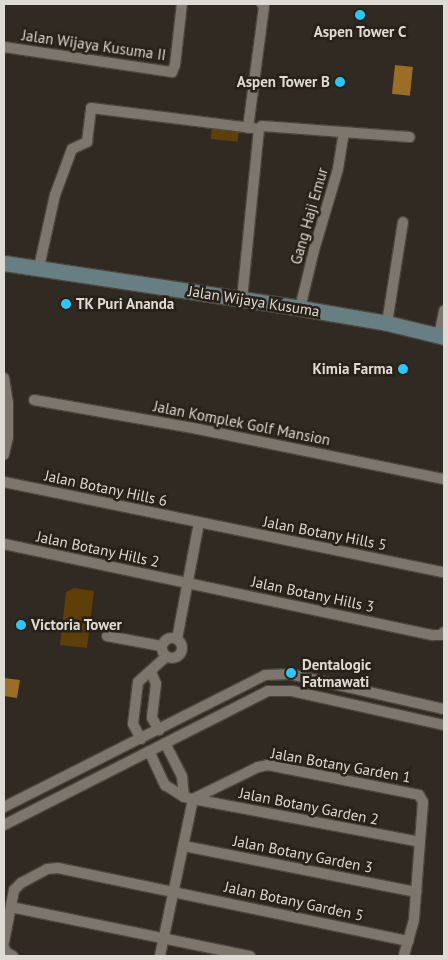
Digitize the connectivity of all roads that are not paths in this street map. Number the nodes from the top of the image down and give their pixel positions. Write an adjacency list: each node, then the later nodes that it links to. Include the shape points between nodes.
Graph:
1 (182, 4): 3 (street, Jalan Wijaya Kusuma II, via 172,72)
2 (262, 4): 4 (street)
3 (4, 47)
4 (254, 129): 5 (street, via 262,126); 9 (street, via 92,107 85,143 72,149 55,195); 10 (street)
5 (344, 132): 6 (street); 11 (street, Gang Haji Emur, via 338,169)
6 (410, 137)
7 (403, 222): 13 (street)
8 (4, 263): 9 (street, Jalan Wijaya Kusuma)
9 (39, 268): 10 (street, Jalan Wijaya Kusuma)
10 (242, 299): 11 (street, Jalan Wijaya Kusuma)
11 (300, 308): 13 (street, Jalan Wijaya Kusuma)
12 (444, 311): 14 (street)
13 (387, 323): 14 (street, Jalan Wijaya Kusuma)
14 (442, 336)
15 (4, 378): 17 (street, via 8,403 8,436)
16 (34, 400): 18 (street, Jalan Komplek Golf Mansion, via 198,429)
17 (4, 455)
18 (444, 479)
19 (5, 482): 20 (street, Jalan Botany Hills 6)
20 (199, 523): 22 (street, Jalan Botany Hills 5); 23 (street)
21 (4, 544): 23 (street, Jalan Botany Hills 2)
22 (444, 572)
23 (187, 583): 24 (street, Jalan Botany Hills 3, via 433,635); 26 (street)
24 (444, 632)
25 (107, 636): 27 (street)
26 (177, 639): 27 (street, via 167,638); 28 (street, via 181,643 181,654)
27 (161, 646): 28 (street)
28 (166, 657): 29 (street)
29 (151, 672): 32 (street, via 156,684 152,718); 33 (street, via 138,682 133,724)
30 (444, 709): 32 (street, via 290,674 265,675)
31 (444, 725): 34 (street, via 292,691 268,691)
32 (159, 730): 33 (street)
33 (141, 739): 37 (street)
34 (165, 743): 35 (street); 36 (street, via 182,777)
35 (149, 751): 36 (street, via 165,784); 38 (street)
36 (188, 798): 39 (street, Jalan Botany Garden 2); 39 (street, Jalan Botany Garden 1, via 268,765 419,795 423,802); 40 (street)
37 (4, 807)
38 (4, 825)
39 (420, 842): 42 (street)
40 (184, 846): 41 (street); 42 (street, Jalan Botany Garden 3)
41 (174, 892): 43 (street, Jalan Botany Garden 5, via 58,868 47,869 20,883 14,890); 44 (street); 45 (street, Jalan Botany Garden 5)
42 (416, 892): 45 (street, via 414,920)
43 (11, 907): 44 (street); 46 (street)
44 (164, 939): 47 (street); 48 (street)
45 (408, 940): 49 (street)
46 (7, 949)
47 (160, 956)
48 (250, 956)
49 (404, 956)

